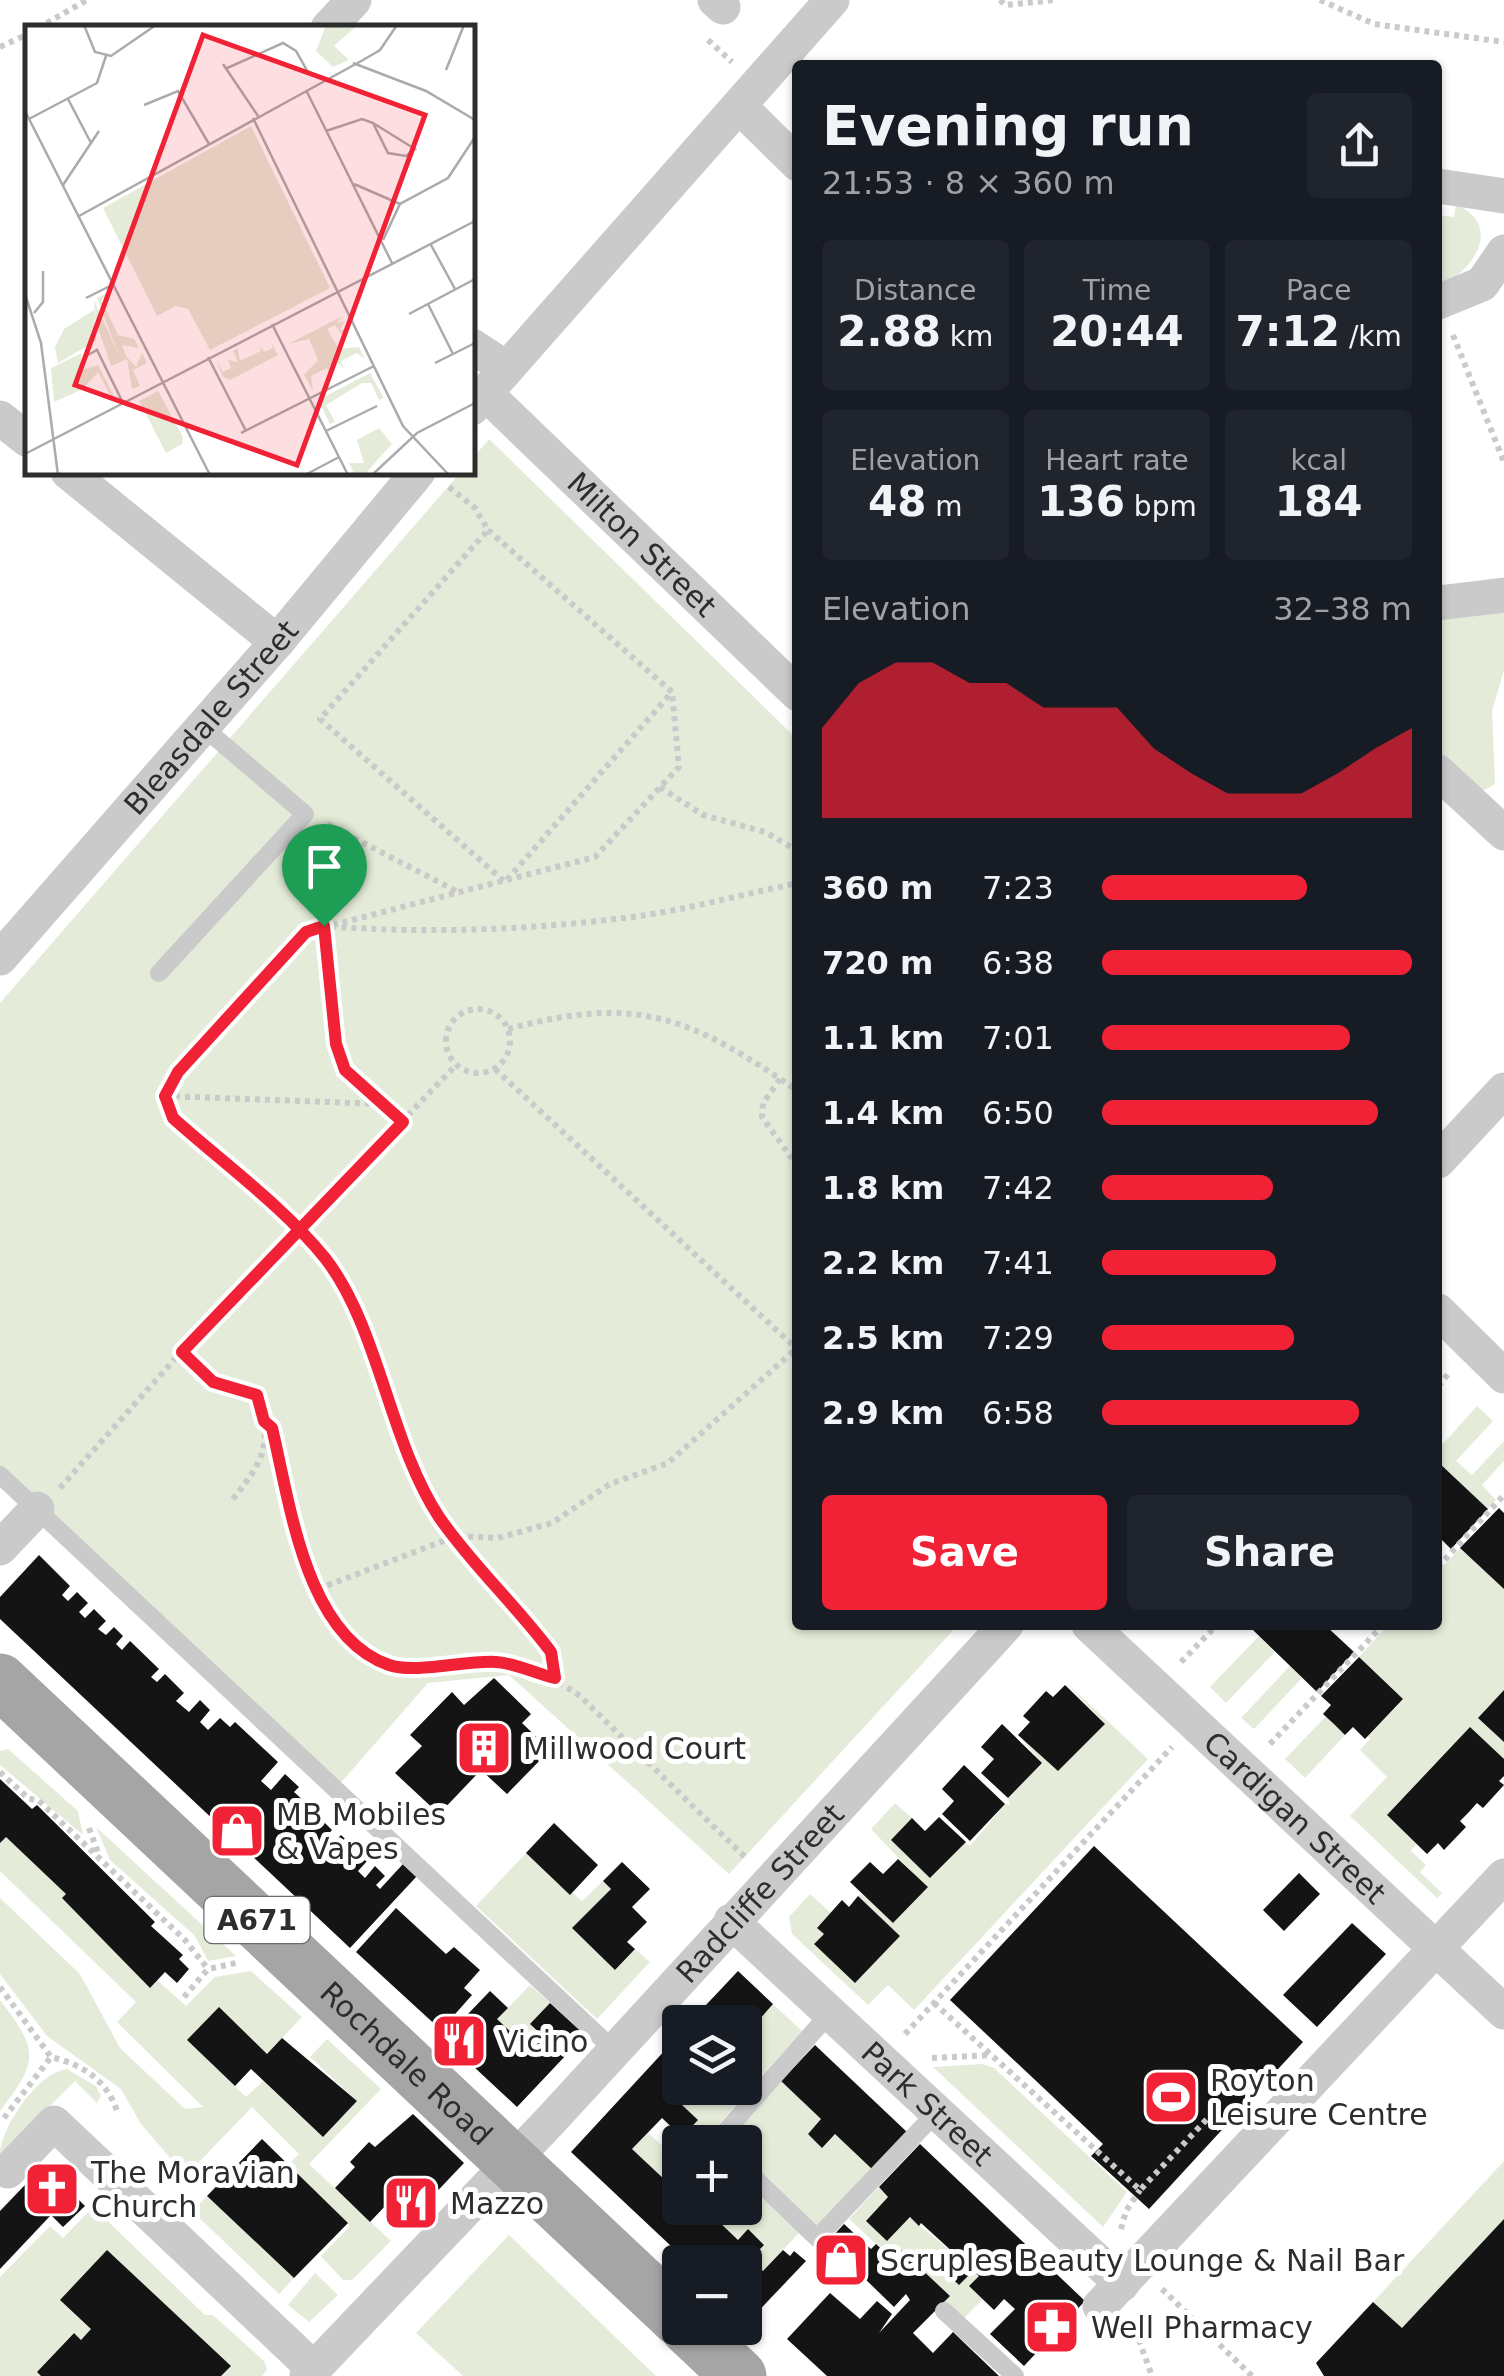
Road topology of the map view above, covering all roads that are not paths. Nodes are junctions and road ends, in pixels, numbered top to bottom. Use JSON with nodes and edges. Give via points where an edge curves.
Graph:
{"nodes":[{"id":1,"x":354,"y":0,"type":"edge"},
{"id":2,"x":832,"y":0,"type":"edge"},
{"id":3,"x":331,"y":25,"type":"edge"},
{"id":4,"x":750,"y":97,"type":"junction"},
{"id":5,"x":792,"y":156,"type":"edge"},
{"id":6,"x":1442,"y":187,"type":"edge"},
{"id":7,"x":1504,"y":196,"type":"edge"},
{"id":8,"x":1504,"y":252,"type":"edge"},
{"id":9,"x":1442,"y":300,"type":"edge"},
{"id":10,"x":475,"y":354,"type":"edge"},
{"id":11,"x":488,"y":389,"type":"edge"},
{"id":12,"x":0,"y":418,"type":"edge"},
{"id":13,"x":25,"y":438,"type":"edge"},
{"id":14,"x":72,"y":475,"type":"edge"},
{"id":15,"x":429,"y":476,"type":"edge"},
{"id":16,"x":1504,"y":595,"type":"edge"},
{"id":17,"x":1442,"y":603,"type":"edge"},
{"id":18,"x":278,"y":642,"type":"junction"},
{"id":19,"x":792,"y":688,"type":"edge"},
{"id":20,"x":203,"y":727,"type":"junction"},
{"id":21,"x":1442,"y":776,"type":"edge"},
{"id":22,"x":1504,"y":833,"type":"edge"},
{"id":23,"x":0,"y":958,"type":"edge"},
{"id":24,"x":160,"y":973,"type":"dead end"},
{"id":25,"x":1504,"y":1090,"type":"edge"},
{"id":26,"x":1442,"y":1157,"type":"edge"},
{"id":27,"x":1442,"y":1315,"type":"edge"},
{"id":28,"x":1504,"y":1376,"type":"edge"},
{"id":29,"x":0,"y":1475,"type":"edge"},
{"id":30,"x":37,"y":1510,"type":"junction"},
{"id":31,"x":0,"y":1548,"type":"edge"},
{"id":32,"x":1001,"y":1630,"type":"edge"},
{"id":33,"x":1094,"y":1630,"type":"edge"},
{"id":34,"x":3,"y":1691,"type":"edge"},
{"id":35,"x":1504,"y":1876,"type":"edge"},
{"id":36,"x":732,"y":1921,"type":"junction"},
{"id":37,"x":1436,"y":1948,"type":"junction"},
{"id":38,"x":1504,"y":2012,"type":"edge"},
{"id":39,"x":830,"y":2013,"type":"junction"},
{"id":40,"x":614,"y":2050,"type":"junction"},
{"id":41,"x":936,"y":2114,"type":"junction"},
{"id":42,"x":731,"y":2125,"type":"edge"},
{"id":43,"x":512,"y":2161,"type":"junction"},
{"id":44,"x":8,"y":2171,"type":"dead end"},
{"id":45,"x":762,"y":2186,"type":"edge"},
{"id":46,"x":662,"y":2303,"type":"edge"},
{"id":47,"x":944,"y":2311,"type":"dead end"},
{"id":48,"x":706,"y":2345,"type":"edge"},
{"id":49,"x":310,"y":2373,"type":"edge"},
{"id":50,"x":739,"y":2376,"type":"edge"},
{"id":51,"x":1015,"y":2376,"type":"edge"}],
"edges":[{"from":1,"to":3,"type":"street"},
{"from":2,"to":4,"type":"street"},
{"from":4,"to":5,"type":"street"},
{"from":4,"to":11,"type":"street"},
{"from":6,"to":7,"type":"street"},
{"from":8,"to":9,"type":"street","via":[[1482,284]]},
{"from":10,"to":11,"type":"street","name":"Milton Street"},
{"from":11,"to":19,"type":"street","name":"Milton Street"},
{"from":12,"to":13,"type":"street"},
{"from":14,"to":18,"type":"street"},
{"from":15,"to":18,"type":"street","name":"Bleasdale Street"},
{"from":16,"to":17,"type":"street"},
{"from":18,"to":20,"type":"street","name":"Bleasdale Street"},
{"from":20,"to":23,"type":"street","name":"Bleasdale Street"},
{"from":20,"to":24,"type":"lane","via":[[305,814]]},
{"from":21,"to":22,"type":"street"},
{"from":25,"to":26,"type":"street"},
{"from":27,"to":28,"type":"street"},
{"from":29,"to":30,"type":"lane"},
{"from":30,"to":31,"type":"street"},
{"from":30,"to":40,"type":"lane"},
{"from":32,"to":36,"type":"street","name":"Radcliffe Street"},
{"from":33,"to":37,"type":"street","name":"Cardigan Street"},
{"from":34,"to":43,"type":"main road","name":"Rochdale Road","number":"A671"},
{"from":35,"to":37,"type":"street"},
{"from":36,"to":39,"type":"street","name":"Park Street"},
{"from":36,"to":40,"type":"street","name":"Radcliffe Street"},
{"from":37,"to":38,"type":"street","name":"Cardigan Street"},
{"from":37,"to":41,"type":"street","name":"Park Street","via":[[1111,2295]]},
{"from":39,"to":41,"type":"street","name":"Park Street"},
{"from":39,"to":42,"type":"lane"},
{"from":40,"to":43,"type":"street","name":"Radcliffe Street"},
{"from":41,"to":45,"type":"lane","via":[[817,2238]]},
{"from":43,"to":46,"type":"main road","name":"Rochdale Road","number":"A671"},
{"from":43,"to":49,"type":"street","name":"Radcliffe Street"},
{"from":44,"to":49,"type":"street","via":[[54,2122]]},
{"from":47,"to":51,"type":"lane"},
{"from":48,"to":50,"type":"main road"}]}
